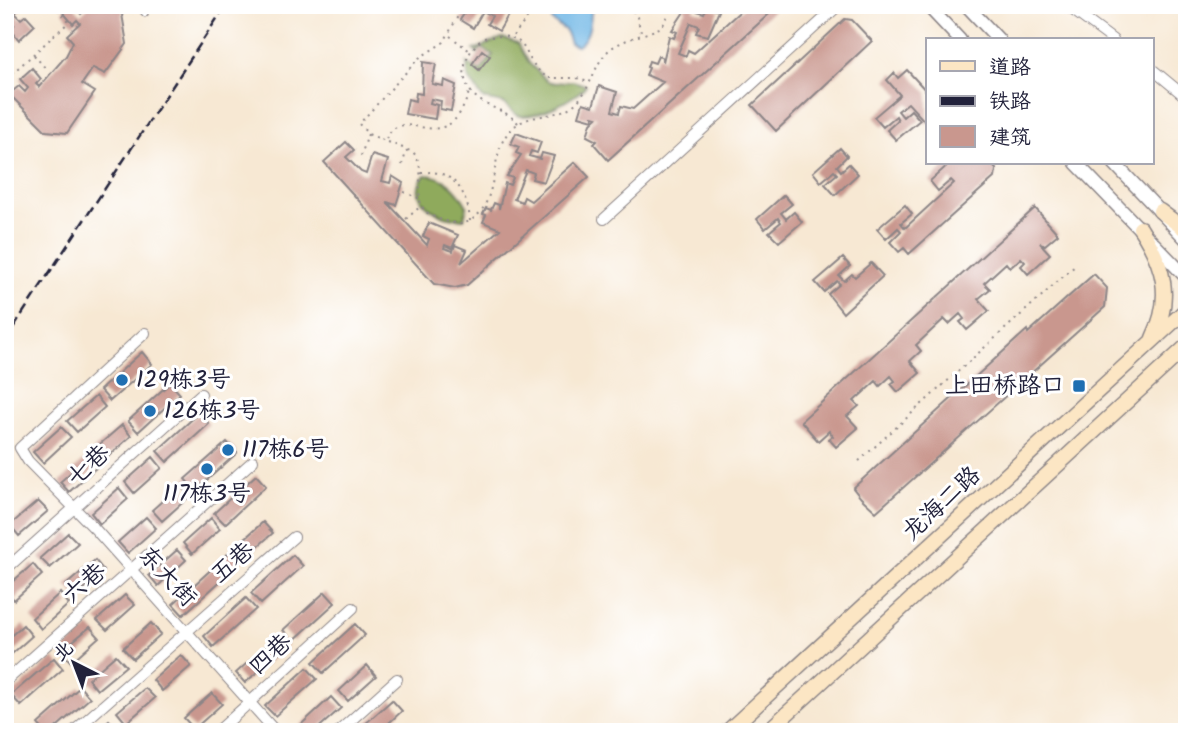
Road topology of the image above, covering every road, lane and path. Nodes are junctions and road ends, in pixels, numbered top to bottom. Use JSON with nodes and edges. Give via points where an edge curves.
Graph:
{"nodes":[{"id":1,"x":54,"y":5,"type":"edge"},
{"id":2,"x":137,"y":5,"type":"edge"},
{"id":3,"x":464,"y":5,"type":"edge"},
{"id":4,"x":538,"y":5,"type":"edge"},
{"id":5,"x":549,"y":5,"type":"edge"},
{"id":6,"x":561,"y":5,"type":"edge"},
{"id":7,"x":629,"y":5,"type":"edge"},
{"id":8,"x":670,"y":5,"type":"edge"},
{"id":9,"x":839,"y":5,"type":"edge"},
{"id":10,"x":927,"y":5,"type":"edge"},
{"id":11,"x":966,"y":5,"type":"edge"},
{"id":12,"x":1066,"y":5,"type":"edge"},
{"id":13,"x":145,"y":14,"type":"dead end"},
{"id":14,"x":449,"y":36,"type":"junction"},
{"id":15,"x":642,"y":36,"type":"junction"},
{"id":16,"x":512,"y":37,"type":"junction"},
{"id":17,"x":958,"y":38,"type":"edge"},
{"id":18,"x":997,"y":38,"type":"edge"},
{"id":19,"x":1110,"y":38,"type":"edge"},
{"id":20,"x":470,"y":51,"type":"junction"},
{"id":21,"x":33,"y":54,"type":"junction"},
{"id":22,"x":47,"y":70,"type":"dead end"},
{"id":23,"x":1154,"y":71,"type":"edge"},
{"id":24,"x":7,"y":78,"type":"edge"},
{"id":25,"x":591,"y":83,"type":"junction"},
{"id":26,"x":470,"y":90,"type":"junction"},
{"id":27,"x":1187,"y":98,"type":"edge"},
{"id":28,"x":519,"y":124,"type":"junction"},
{"id":29,"x":368,"y":134,"type":"junction"},
{"id":30,"x":386,"y":140,"type":"junction"},
{"id":31,"x":408,"y":149,"type":"junction"},
{"id":32,"x":361,"y":156,"type":"dead end"},
{"id":33,"x":1077,"y":164,"type":"edge"},
{"id":34,"x":1115,"y":164,"type":"edge"},
{"id":35,"x":402,"y":166,"type":"dead end"},
{"id":36,"x":420,"y":173,"type":"junction"},
{"id":37,"x":404,"y":192,"type":"dead end"},
{"id":38,"x":419,"y":198,"type":"junction"},
{"id":39,"x":422,"y":205,"type":"junction"},
{"id":40,"x":1160,"y":211,"type":"junction"},
{"id":41,"x":406,"y":219,"type":"dead end"},
{"id":42,"x":604,"y":219,"type":"dead end"},
{"id":43,"x":470,"y":221,"type":"junction"},
{"id":44,"x":1140,"y":228,"type":"junction"},
{"id":45,"x":1187,"y":231,"type":"edge"},
{"id":46,"x":1187,"y":240,"type":"edge"},
{"id":47,"x":1077,"y":264,"type":"dead end"},
{"id":48,"x":1187,"y":278,"type":"edge"},
{"id":49,"x":1187,"y":309,"type":"edge"},
{"id":50,"x":145,"y":333,"type":"dead end"},
{"id":51,"x":1187,"y":346,"type":"edge"},
{"id":52,"x":1144,"y":349,"type":"junction"},
{"id":53,"x":1187,"y":358,"type":"edge"},
{"id":54,"x":1162,"y":369,"type":"junction"},
{"id":55,"x":201,"y":394,"type":"dead end"},
{"id":56,"x":253,"y":461,"type":"dead end"},
{"id":57,"x":859,"y":461,"type":"dead end"},
{"id":58,"x":75,"y":508,"type":"junction"},
{"id":59,"x":294,"y":537,"type":"dead end"},
{"id":60,"x":5,"y":570,"type":"edge"},
{"id":61,"x":132,"y":570,"type":"junction"},
{"id":62,"x":353,"y":608,"type":"dead end"},
{"id":63,"x":188,"y":631,"type":"junction"},
{"id":64,"x":397,"y":678,"type":"dead end"},
{"id":65,"x":5,"y":682,"type":"edge"},
{"id":66,"x":250,"y":702,"type":"junction"},
{"id":67,"x":74,"y":732,"type":"edge"},
{"id":68,"x":216,"y":732,"type":"edge"},
{"id":69,"x":276,"y":732,"type":"edge"},
{"id":70,"x":338,"y":732,"type":"edge"},
{"id":71,"x":727,"y":732,"type":"edge"},
{"id":72,"x":767,"y":732,"type":"edge"}],
"edges":[{"from":1,"to":21,"type":"path","via":[[69,22]]},
{"from":2,"to":13,"type":"lane"},
{"from":3,"to":14,"type":"path"},
{"from":4,"to":16,"type":"path"},
{"from":5,"to":6,"type":"path"},
{"from":7,"to":15,"type":"path"},
{"from":8,"to":15,"type":"path","via":[[666,21]]},
{"from":9,"to":42,"type":"street"},
{"from":10,"to":17,"type":"street"},
{"from":11,"to":18,"type":"street"},
{"from":12,"to":19,"type":"street"},
{"from":14,"to":20,"type":"path"},
{"from":14,"to":29,"type":"path","via":[[419,58],[362,118],[359,124]]},
{"from":15,"to":25,"type":"path","via":[[609,50]]},
{"from":16,"to":20,"type":"path","via":[[484,38]]},
{"from":16,"to":25,"type":"path","via":[[524,44],[535,68],[548,78]]},
{"from":20,"to":26,"type":"path","via":[[464,71]]},
{"from":21,"to":22,"type":"path"},
{"from":21,"to":24,"type":"path"},
{"from":23,"to":27,"type":"street"},
{"from":25,"to":28,"type":"path","via":[[571,106]]},
{"from":26,"to":28,"type":"path"},
{"from":26,"to":30,"type":"path","via":[[456,121],[440,129],[401,123]]},
{"from":28,"to":43,"type":"path","via":[[503,140],[489,197]]},
{"from":29,"to":30,"type":"path"},
{"from":29,"to":32,"type":"path"},
{"from":30,"to":31,"type":"path"},
{"from":31,"to":35,"type":"path"},
{"from":31,"to":36,"type":"path","via":[[417,157]]},
{"from":33,"to":44,"type":"street"},
{"from":34,"to":40,"type":"street"},
{"from":36,"to":38,"type":"path"},
{"from":36,"to":43,"type":"path","via":[[434,170],[456,180],[469,205]]},
{"from":37,"to":38,"type":"path"},
{"from":38,"to":39,"type":"path"},
{"from":39,"to":41,"type":"path"},
{"from":39,"to":43,"type":"path","via":[[445,221]]},
{"from":40,"to":45,"type":"main road"},
{"from":40,"to":46,"type":"street"},
{"from":44,"to":48,"type":"street"},
{"from":44,"to":52,"type":"main road","via":[[1159,263],[1165,286],[1164,308]]},
{"from":47,"to":57,"type":"path"},
{"from":49,"to":52,"type":"main road","name":"龙海二路"},
{"from":50,"to":58,"type":"street","name":"东大街","via":[[20,448]]},
{"from":51,"to":54,"type":"main road","name":"龙海二路"},
{"from":52,"to":54,"type":"main road","via":[[1160,355]]},
{"from":52,"to":71,"type":"main road","name":"龙海二路"},
{"from":53,"to":54,"type":"main road"},
{"from":54,"to":72,"type":"main road","name":"龙海二路"},
{"from":55,"to":58,"type":"street","name":"七巷"},
{"from":56,"to":61,"type":"street","name":"六巷"},
{"from":58,"to":60,"type":"street","name":"七巷"},
{"from":58,"to":61,"type":"street","name":"东大街"},
{"from":59,"to":63,"type":"street","name":"五巷"},
{"from":61,"to":63,"type":"street","name":"东大街"},
{"from":61,"to":65,"type":"street","name":"六巷"},
{"from":62,"to":66,"type":"street","name":"四巷"},
{"from":63,"to":66,"type":"street","name":"东大街"},
{"from":63,"to":67,"type":"street","name":"五巷"},
{"from":64,"to":70,"type":"street"},
{"from":66,"to":68,"type":"street","name":"四巷"},
{"from":66,"to":69,"type":"street","name":"东大街"}]}
